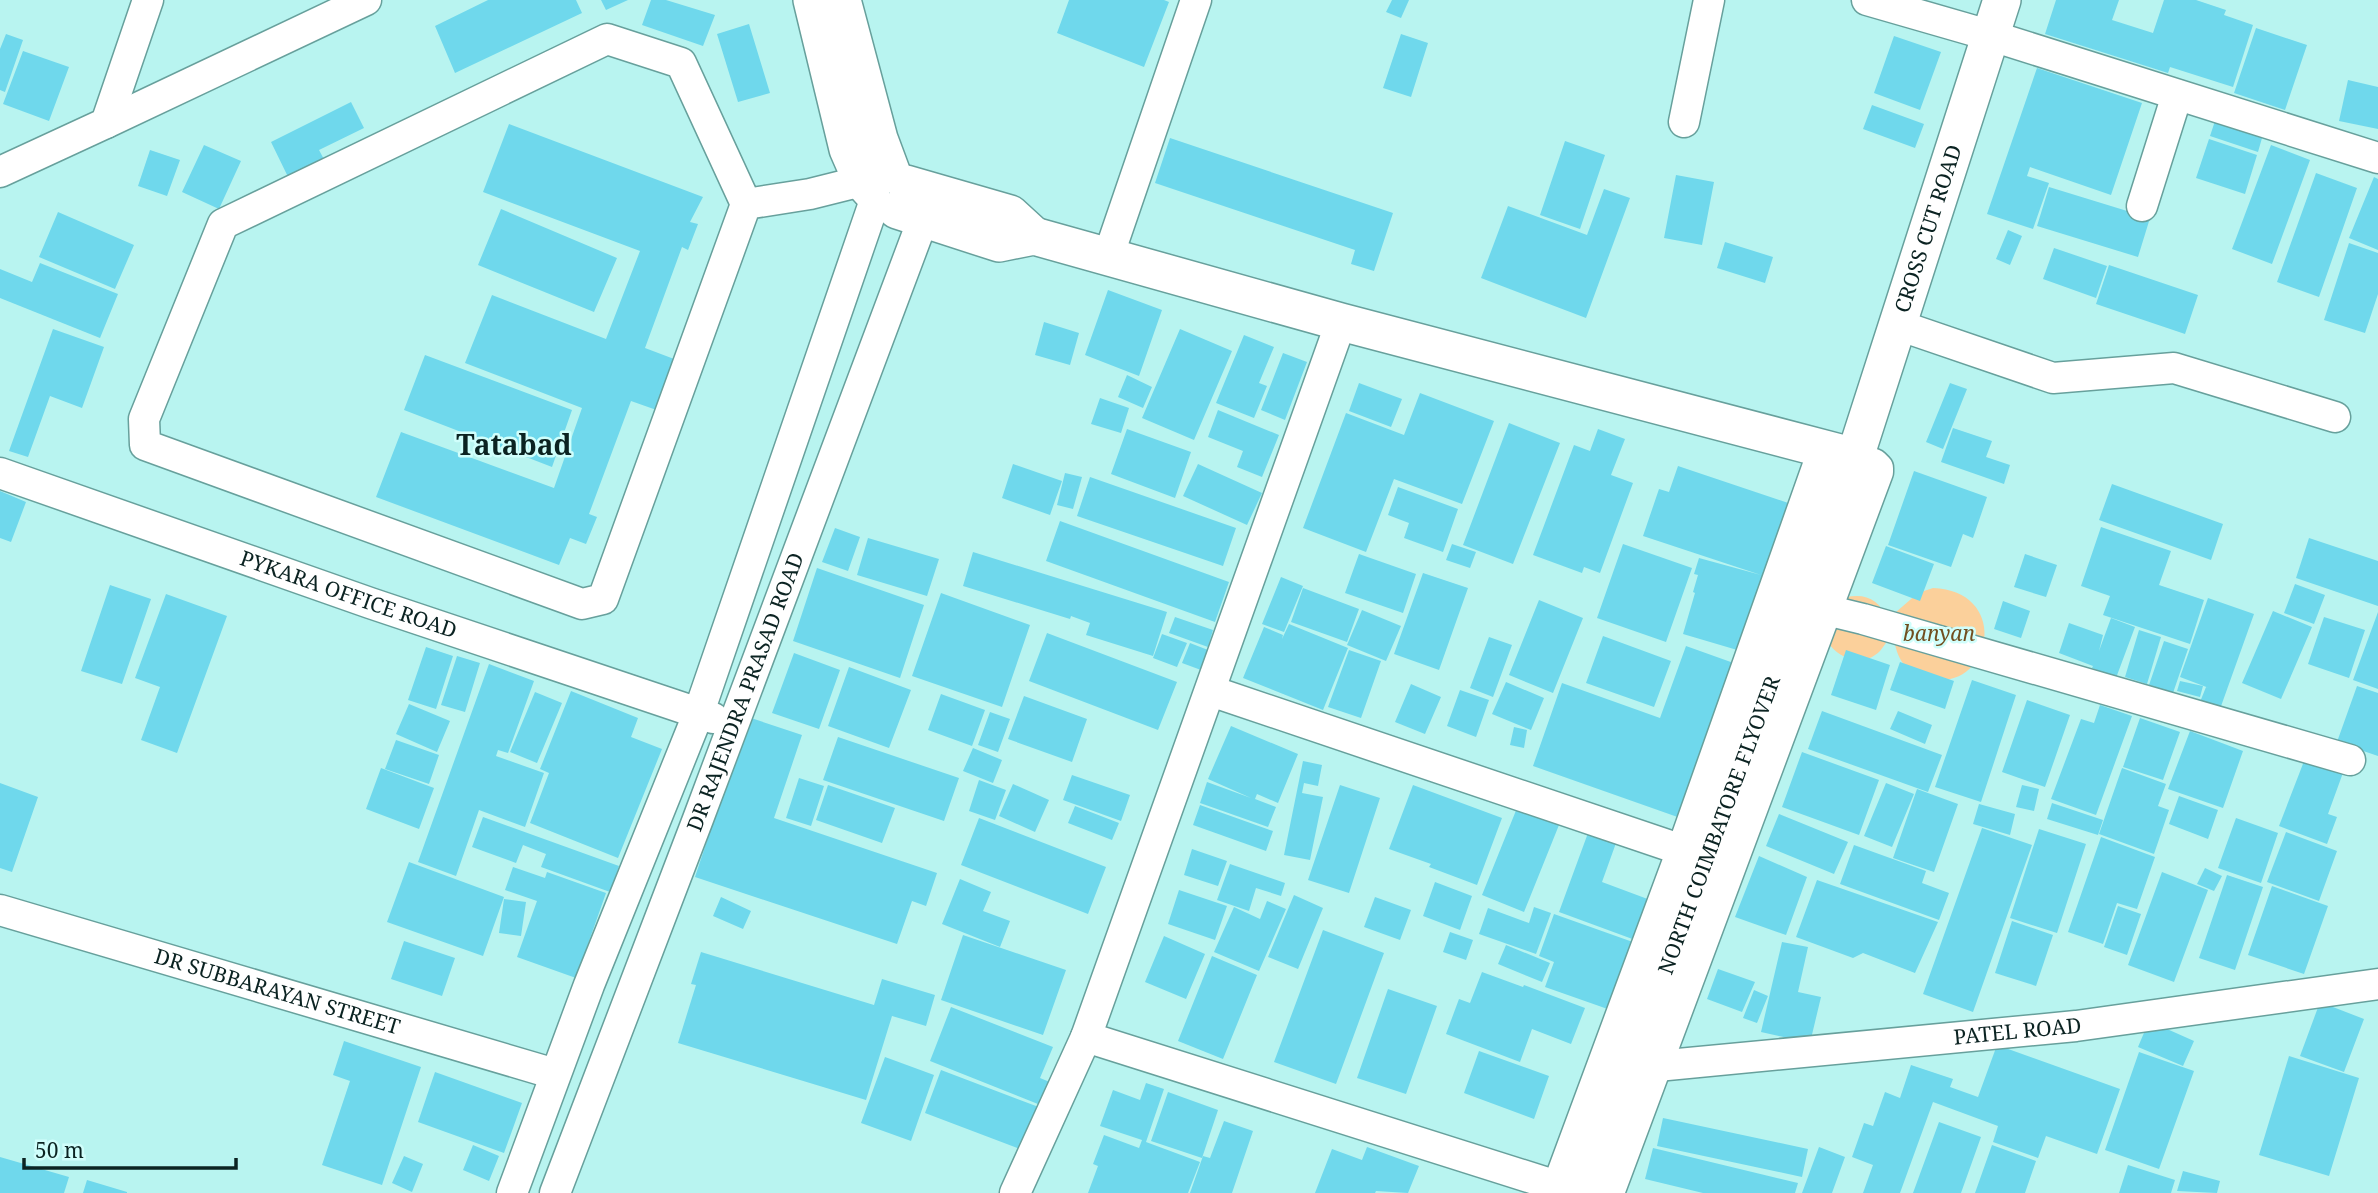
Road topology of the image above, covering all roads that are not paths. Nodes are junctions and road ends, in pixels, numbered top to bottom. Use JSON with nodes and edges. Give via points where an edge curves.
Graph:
{"nodes":[{"id":1,"x":148,"y":0,"type":"edge"},
{"id":2,"x":366,"y":0,"type":"edge"},
{"id":3,"x":812,"y":0,"type":"edge"},
{"id":4,"x":842,"y":0,"type":"edge"},
{"id":5,"x":1196,"y":0,"type":"edge"},
{"id":6,"x":1709,"y":0,"type":"edge"},
{"id":7,"x":1867,"y":0,"type":"edge"},
{"id":8,"x":2002,"y":0,"type":"edge"},
{"id":9,"x":1992,"y":36,"type":"junction"},
{"id":10,"x":2176,"y":95,"type":"junction"},
{"id":11,"x":1684,"y":122,"type":"dead end"},
{"id":12,"x":106,"y":123,"type":"junction"},
{"id":13,"x":2378,"y":158,"type":"edge"},
{"id":14,"x":0,"y":172,"type":"edge"},
{"id":15,"x":895,"y":196,"type":"junction"},
{"id":16,"x":746,"y":204,"type":"junction"},
{"id":17,"x":2142,"y":206,"type":"dead end"},
{"id":18,"x":1108,"y":257,"type":"junction"},
{"id":19,"x":1341,"y":322,"type":"junction"},
{"id":20,"x":1898,"y":325,"type":"junction"},
{"id":21,"x":2335,"y":417,"type":"dead end"},
{"id":22,"x":1840,"y":453,"type":"junction"},
{"id":23,"x":0,"y":473,"type":"edge"},
{"id":24,"x":1826,"y":610,"type":"junction"},
{"id":25,"x":1211,"y":691,"type":"junction"},
{"id":26,"x":706,"y":715,"type":"junction"},
{"id":27,"x":2350,"y":760,"type":"dead end"},
{"id":28,"x":1682,"y":850,"type":"junction"},
{"id":29,"x":0,"y":910,"type":"edge"},
{"id":30,"x":2378,"y":984,"type":"edge"},
{"id":31,"x":1086,"y":1037,"type":"junction"},
{"id":32,"x":1657,"y":1066,"type":"junction"},
{"id":33,"x":555,"y":1074,"type":"junction"},
{"id":34,"x":1565,"y":1191,"type":"edge"},
{"id":35,"x":512,"y":1193,"type":"edge"},
{"id":36,"x":555,"y":1193,"type":"edge"},
{"id":37,"x":1016,"y":1193,"type":"edge"},
{"id":38,"x":1609,"y":1193,"type":"edge"}],
"edges":[{"from":1,"to":12,"type":"street"},
{"from":2,"to":12,"type":"street"},
{"from":3,"to":15,"type":"main road","via":[[848,149]]},
{"from":4,"to":15,"type":"main road"},
{"from":5,"to":18,"type":"street"},
{"from":6,"to":11,"type":"street"},
{"from":7,"to":9,"type":"street"},
{"from":8,"to":9,"type":"main road","name":"CROSS CUT ROAD"},
{"from":9,"to":10,"type":"street"},
{"from":9,"to":20,"type":"main road","name":"CROSS CUT ROAD"},
{"from":10,"to":13,"type":"street"},
{"from":10,"to":17,"type":"street"},
{"from":12,"to":14,"type":"street"},
{"from":15,"to":16,"type":"street","via":[[810,194]]},
{"from":15,"to":18,"type":"main road","via":[[1010,214],[1034,236]]},
{"from":15,"to":26,"type":"street","via":[[825,375]]},
{"from":15,"to":36,"type":"street","name":"DR RAJENDRA PRASAD ROAD","via":[[703,806]]},
{"from":16,"to":16,"type":"street","via":[[603,599],[582,604],[145,445],[144,419],[223,224],[607,39],[681,63]]},
{"from":18,"to":19,"type":"main road"},
{"from":19,"to":22,"type":"main road"},
{"from":19,"to":25,"type":"street"},
{"from":20,"to":21,"type":"street","via":[[2053,378],[2174,368]]},
{"from":20,"to":22,"type":"main road","name":"CROSS CUT ROAD"},
{"from":22,"to":24,"type":"street","via":[[1874,464],[1878,472]]},
{"from":22,"to":28,"type":"street"},
{"from":22,"to":34,"type":"main road","name":"NORTH COIMBATORE FLYOVER","via":[[1826,539]]},
{"from":23,"to":26,"type":"street","name":"PYKARA OFFICE ROAD"},
{"from":24,"to":27,"type":"street"},
{"from":24,"to":32,"type":"street"},
{"from":25,"to":28,"type":"street"},
{"from":25,"to":31,"type":"street"},
{"from":26,"to":33,"type":"street"},
{"from":28,"to":34,"type":"street","via":[[1607,1055]]},
{"from":29,"to":33,"type":"street","name":"DR SUBBARAYAN STREET"},
{"from":30,"to":32,"type":"street","name":"PATEL ROAD","via":[[2077,1026]]},
{"from":31,"to":34,"type":"street"},
{"from":31,"to":37,"type":"street"},
{"from":32,"to":38,"type":"street"},
{"from":33,"to":35,"type":"street"}]}
